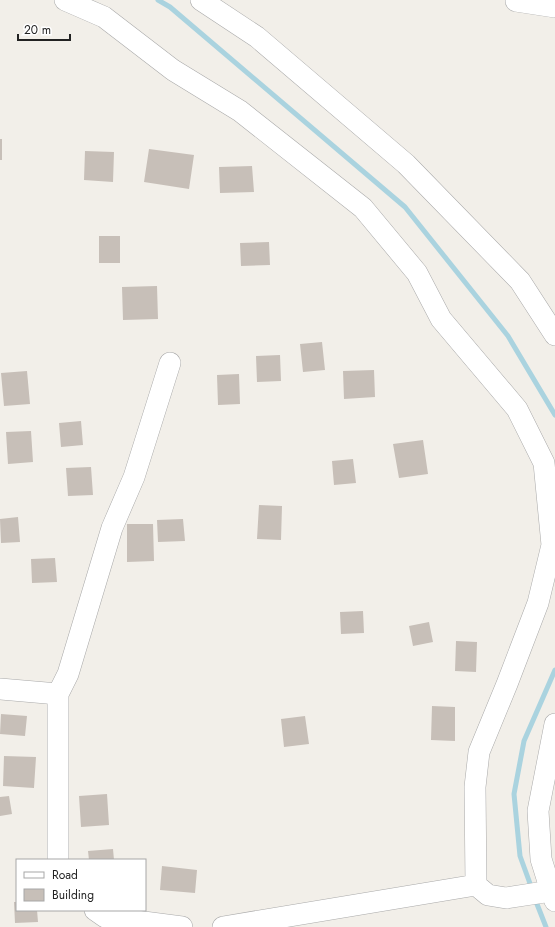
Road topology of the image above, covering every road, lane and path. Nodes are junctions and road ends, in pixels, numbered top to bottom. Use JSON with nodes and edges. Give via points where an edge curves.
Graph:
{"nodes":[{"id":1,"x":65,"y":0,"type":"edge"},
{"id":2,"x":202,"y":0,"type":"edge"},
{"id":3,"x":516,"y":1,"type":"dead end"},
{"id":4,"x":555,"y":7,"type":"edge"},
{"id":5,"x":555,"y":335,"type":"edge"},
{"id":6,"x":170,"y":363,"type":"dead end"},
{"id":7,"x":0,"y":689,"type":"edge"},
{"id":8,"x":58,"y":694,"type":"junction"},
{"id":9,"x":555,"y":724,"type":"edge"},
{"id":10,"x":58,"y":859,"type":"edge"},
{"id":11,"x":476,"y":884,"type":"junction"},
{"id":12,"x":550,"y":895,"type":"edge"},
{"id":13,"x":96,"y":911,"type":"edge"},
{"id":14,"x":182,"y":927,"type":"edge"},
{"id":15,"x":223,"y":927,"type":"edge"}],
"edges":[{"from":1,"to":11,"type":"street","via":[[104,17],[173,70],[240,111],[363,208],[417,273],[441,319],[517,409],[544,463],[552,545],[538,603],[479,752],[475,787]]},
{"from":2,"to":5,"type":"street","via":[[257,37],[406,164],[520,281]]},
{"from":3,"to":4,"type":"street"},
{"from":6,"to":8,"type":"street","via":[[134,477],[112,528],[68,674]]},
{"from":7,"to":8,"type":"street"},
{"from":8,"to":10,"type":"street"},
{"from":9,"to":12,"type":"street","via":[[538,810],[541,859]]},
{"from":11,"to":12,"type":"street","via":[[488,895],[506,898]]},
{"from":11,"to":15,"type":"street"},
{"from":13,"to":14,"type":"street","via":[[105,917]]}]}
